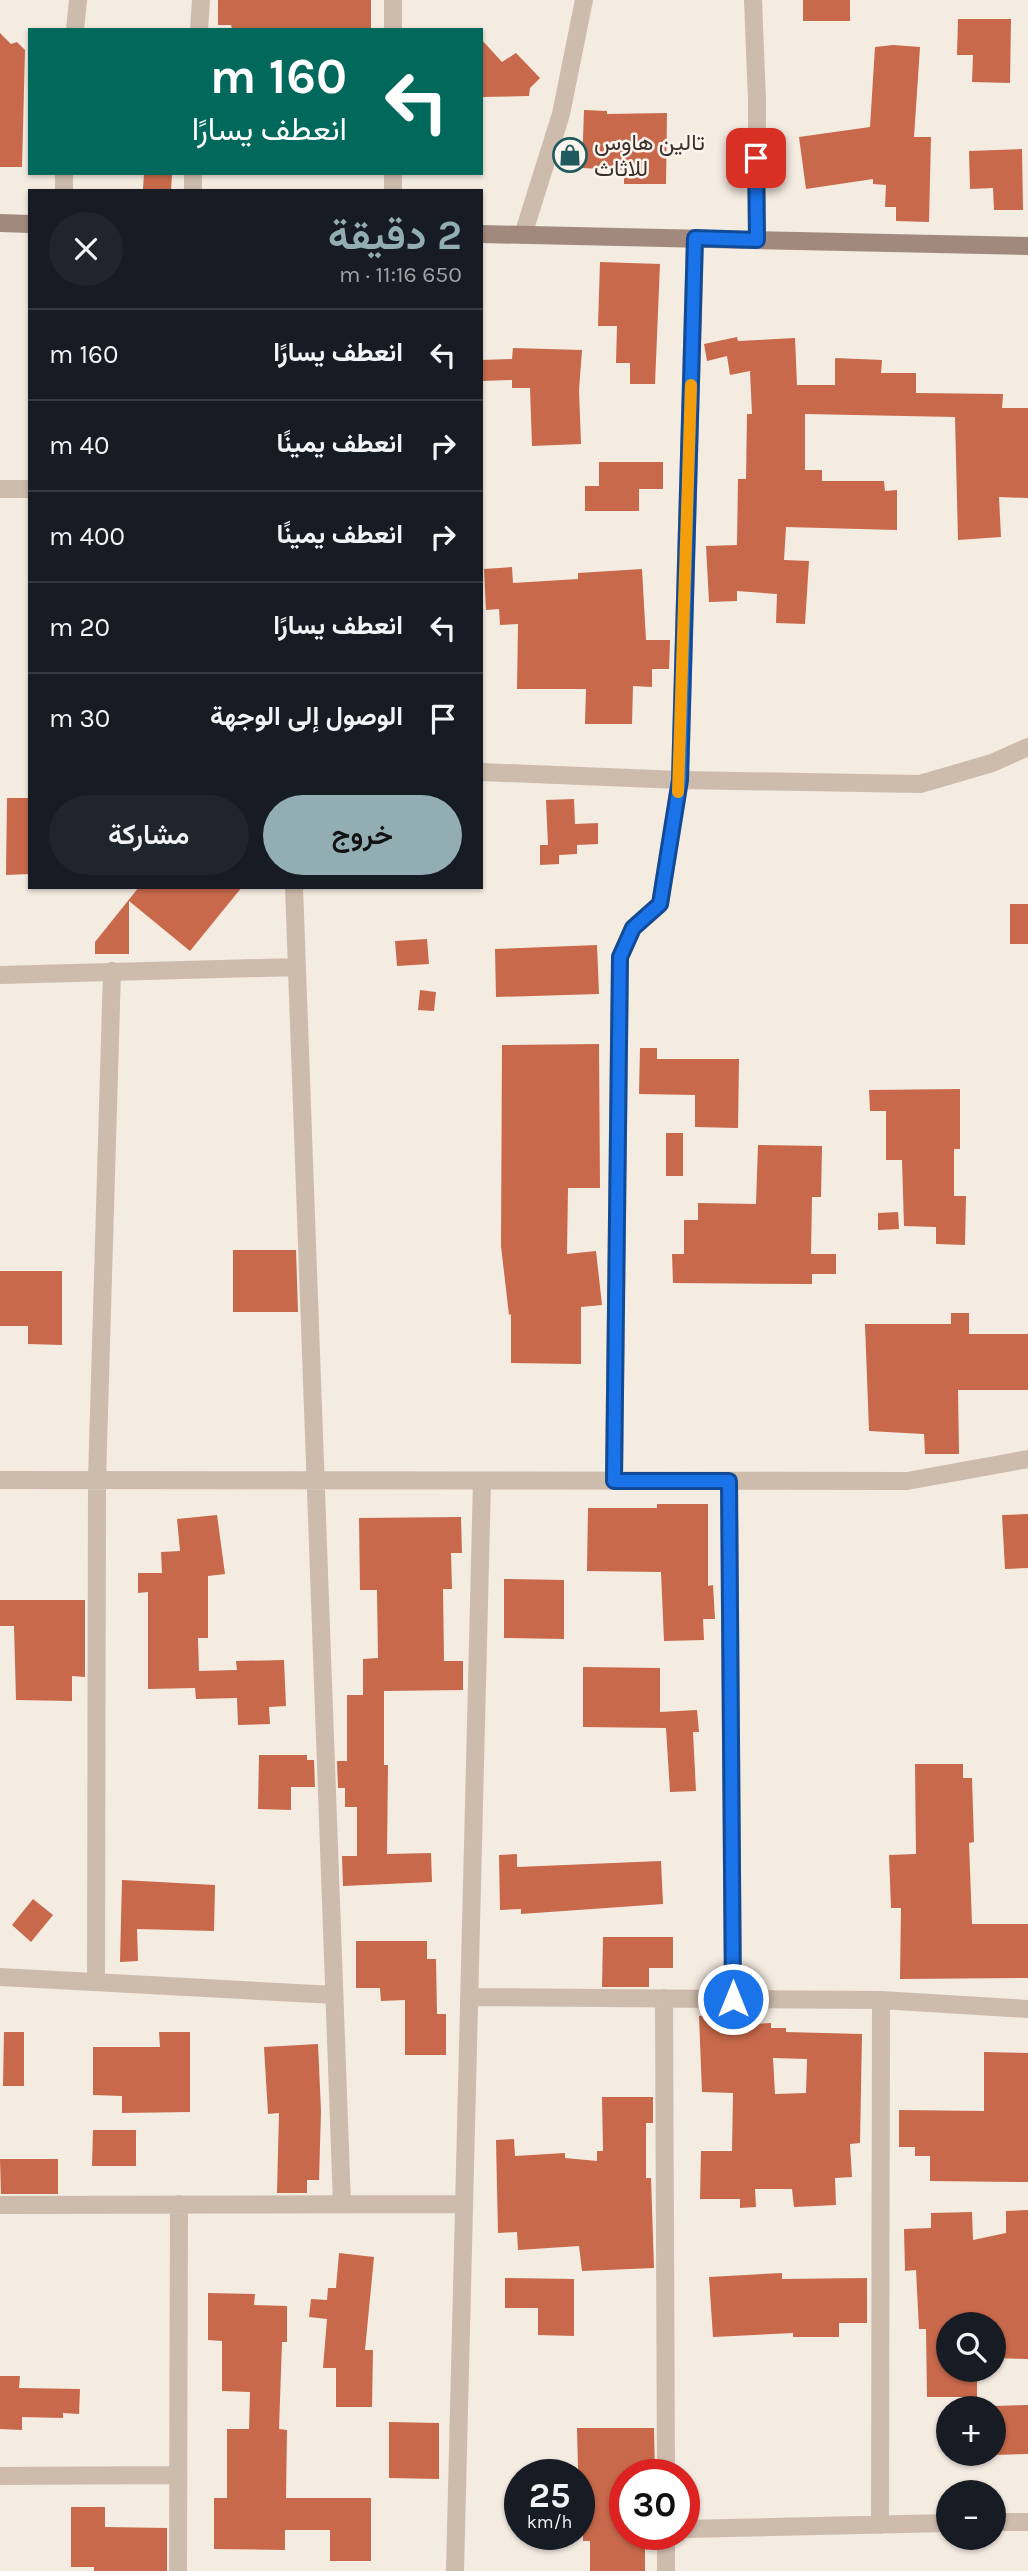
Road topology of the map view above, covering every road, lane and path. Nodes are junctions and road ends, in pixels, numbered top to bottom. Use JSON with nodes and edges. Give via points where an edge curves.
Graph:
{"nodes":[{"id":1,"x":78,"y":0,"type":"edge"},
{"id":2,"x":201,"y":0,"type":"edge"},
{"id":3,"x":393,"y":0,"type":"edge"},
{"id":4,"x":583,"y":0,"type":"edge"},
{"id":5,"x":753,"y":0,"type":"edge"},
{"id":6,"x":75,"y":28,"type":"edge"},
{"id":7,"x":199,"y":28,"type":"edge"},
{"id":8,"x":393,"y":28,"type":"edge"},
{"id":9,"x":0,"y":223,"type":"edge"},
{"id":10,"x":28,"y":223,"type":"edge"},
{"id":11,"x":483,"y":234,"type":"edge"},
{"id":12,"x":523,"y":235,"type":"junction"},
{"id":13,"x":695,"y":238,"type":"junction"},
{"id":14,"x":757,"y":240,"type":"junction"},
{"id":15,"x":1028,"y":246,"type":"edge"},
{"id":16,"x":0,"y":489,"type":"edge"},
{"id":17,"x":28,"y":489,"type":"edge"},
{"id":18,"x":1028,"y":747,"type":"edge"},
{"id":19,"x":483,"y":772,"type":"edge"},
{"id":20,"x":680,"y":780,"type":"junction"},
{"id":21,"x":294,"y":889,"type":"edge"},
{"id":22,"x":297,"y":967,"type":"junction"},
{"id":23,"x":112,"y":971,"type":"junction"},
{"id":24,"x":0,"y":975,"type":"edge"},
{"id":25,"x":1028,"y":1459,"type":"edge"},
{"id":26,"x":0,"y":1480,"type":"edge"},
{"id":27,"x":97,"y":1480,"type":"junction"},
{"id":28,"x":316,"y":1480,"type":"junction"},
{"id":29,"x":482,"y":1480,"type":"junction"},
{"id":30,"x":614,"y":1481,"type":"junction"},
{"id":31,"x":729,"y":1481,"type":"junction"},
{"id":32,"x":0,"y":1977,"type":"edge"},
{"id":33,"x":96,"y":1982,"type":"junction"},
{"id":34,"x":334,"y":1995,"type":"junction"},
{"id":35,"x":469,"y":1997,"type":"junction"},
{"id":36,"x":664,"y":1998,"type":"junction"},
{"id":37,"x":733,"y":1999,"type":"junction"},
{"id":38,"x":881,"y":2000,"type":"junction"},
{"id":39,"x":1028,"y":2009,"type":"edge"},
{"id":40,"x":178,"y":2204,"type":"junction"},
{"id":41,"x":342,"y":2204,"type":"junction"},
{"id":42,"x":464,"y":2204,"type":"junction"},
{"id":43,"x":0,"y":2205,"type":"edge"},
{"id":44,"x":666,"y":2459,"type":"edge"},
{"id":45,"x":178,"y":2474,"type":"junction"},
{"id":46,"x":0,"y":2476,"type":"edge"},
{"id":47,"x":1006,"y":2522,"type":"edge"},
{"id":48,"x":1028,"y":2522,"type":"edge"},
{"id":49,"x":936,"y":2523,"type":"edge"},
{"id":50,"x":880,"y":2525,"type":"junction"},
{"id":51,"x":700,"y":2529,"type":"edge"},
{"id":52,"x":666,"y":2550,"type":"edge"},
{"id":53,"x":178,"y":2571,"type":"edge"},
{"id":54,"x":455,"y":2571,"type":"edge"},
{"id":55,"x":666,"y":2571,"type":"edge"}],
"edges":[{"from":1,"to":6,"type":"street"},
{"from":2,"to":7,"type":"street"},
{"from":3,"to":8,"type":"street"},
{"from":4,"to":12,"type":"street","via":[[561,114]]},
{"from":5,"to":14,"type":"street"},
{"from":9,"to":10,"type":"street"},
{"from":11,"to":12,"type":"street"},
{"from":12,"to":13,"type":"street"},
{"from":13,"to":14,"type":"street"},
{"from":13,"to":20,"type":"street"},
{"from":14,"to":15,"type":"street"},
{"from":16,"to":17,"type":"street"},
{"from":18,"to":20,"type":"street","via":[[920,784]]},
{"from":19,"to":20,"type":"street"},
{"from":20,"to":30,"type":"street","via":[[660,904],[633,928],[620,957]]},
{"from":21,"to":22,"type":"street"},
{"from":22,"to":23,"type":"street"},
{"from":22,"to":28,"type":"street"},
{"from":23,"to":24,"type":"street"},
{"from":23,"to":27,"type":"street"},
{"from":25,"to":31,"type":"street","via":[[907,1481]]},
{"from":26,"to":27,"type":"street"},
{"from":27,"to":28,"type":"street"},
{"from":27,"to":33,"type":"street"},
{"from":28,"to":29,"type":"street"},
{"from":28,"to":34,"type":"street"},
{"from":29,"to":30,"type":"street"},
{"from":29,"to":35,"type":"street"},
{"from":30,"to":31,"type":"street"},
{"from":31,"to":37,"type":"street"},
{"from":32,"to":33,"type":"street"},
{"from":33,"to":34,"type":"street"},
{"from":34,"to":41,"type":"street"},
{"from":35,"to":36,"type":"street"},
{"from":35,"to":42,"type":"street"},
{"from":36,"to":37,"type":"street"},
{"from":36,"to":44,"type":"street"},
{"from":37,"to":38,"type":"street"},
{"from":38,"to":39,"type":"street"},
{"from":38,"to":50,"type":"street"},
{"from":40,"to":41,"type":"street"},
{"from":40,"to":43,"type":"street"},
{"from":40,"to":45,"type":"street"},
{"from":41,"to":42,"type":"street"},
{"from":42,"to":54,"type":"street"},
{"from":45,"to":46,"type":"street"},
{"from":45,"to":53,"type":"street"},
{"from":47,"to":48,"type":"street"},
{"from":49,"to":50,"type":"street"},
{"from":50,"to":51,"type":"street"},
{"from":52,"to":55,"type":"street"}]}
